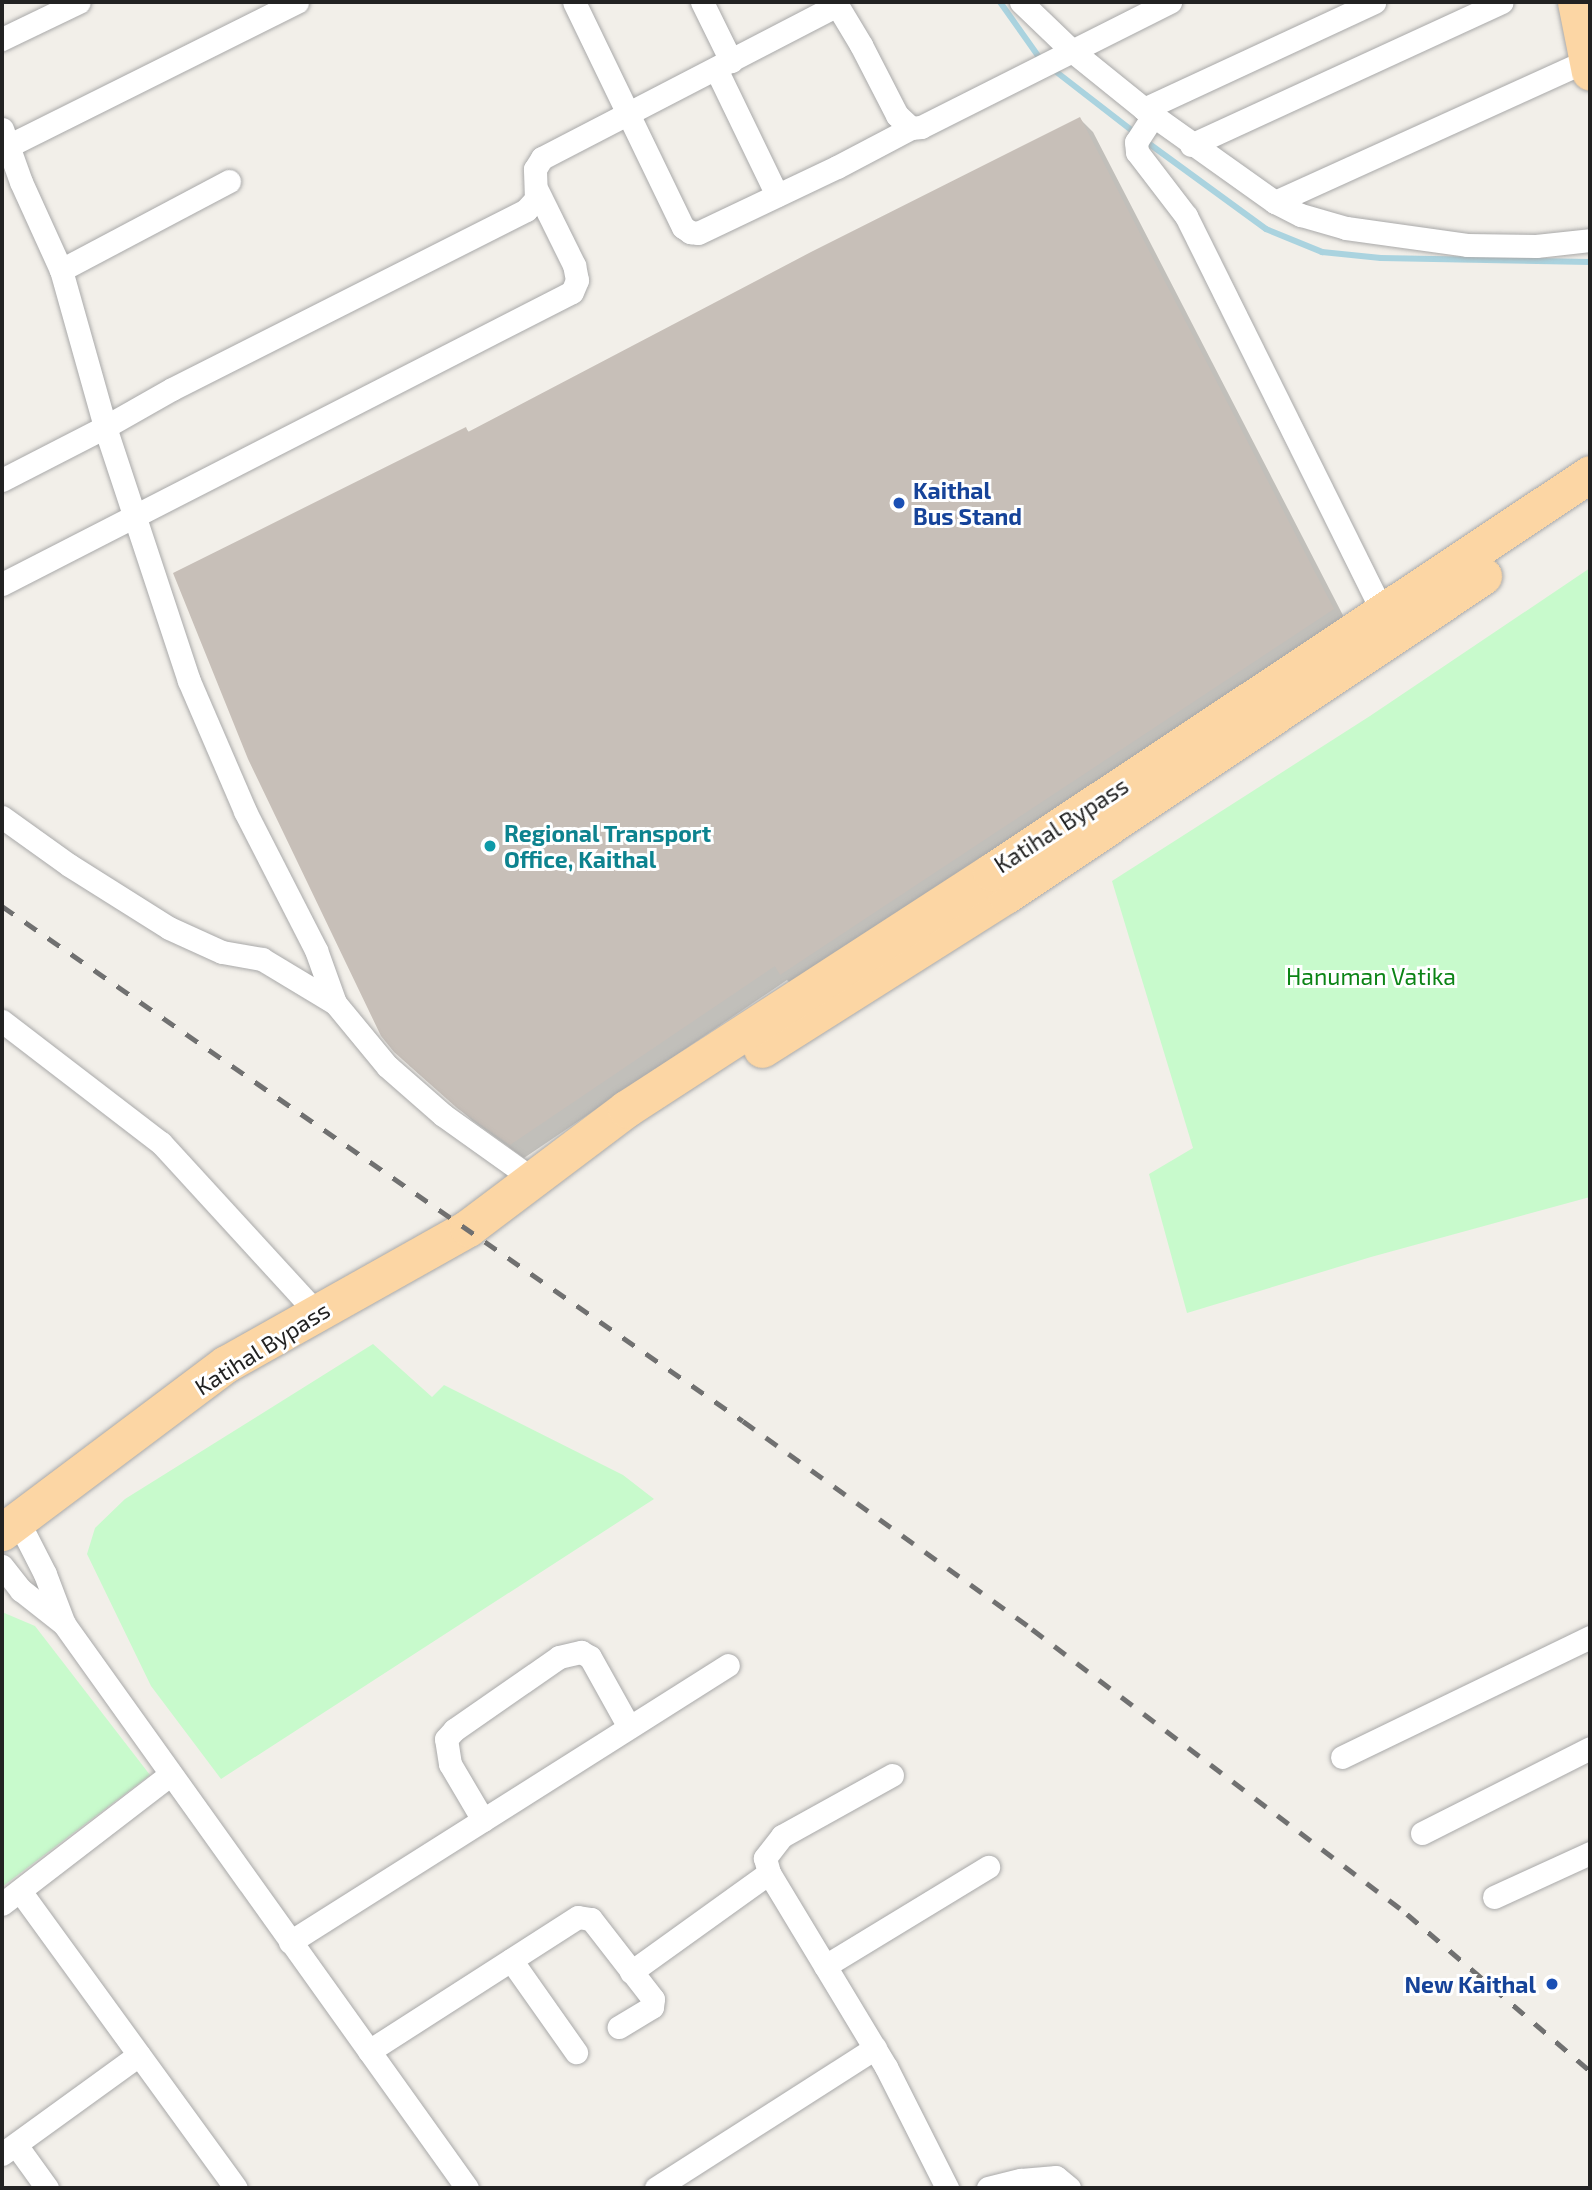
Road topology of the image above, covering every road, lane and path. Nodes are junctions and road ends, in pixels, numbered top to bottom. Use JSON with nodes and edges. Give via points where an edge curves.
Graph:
{"nodes":[{"id":1,"x":79,"y":2,"type":"edge"},
{"id":2,"x":297,"y":2,"type":"edge"},
{"id":3,"x":575,"y":2,"type":"edge"},
{"id":4,"x":702,"y":2,"type":"edge"},
{"id":5,"x":1021,"y":2,"type":"edge"},
{"id":6,"x":1170,"y":2,"type":"edge"},
{"id":7,"x":1374,"y":2,"type":"edge"},
{"id":8,"x":1502,"y":2,"type":"edge"},
{"id":9,"x":1576,"y":2,"type":"edge"},
{"id":10,"x":839,"y":3,"type":"edge"},
{"id":11,"x":1458,"y":10,"type":"edge"},
{"id":12,"x":2,"y":39,"type":"edge"},
{"id":13,"x":1064,"y":54,"type":"junction"},
{"id":14,"x":723,"y":65,"type":"junction"},
{"id":15,"x":1589,"y":66,"type":"edge"},
{"id":16,"x":629,"y":113,"type":"junction"},
{"id":17,"x":1145,"y":124,"type":"junction"},
{"id":18,"x":911,"y":128,"type":"junction"},
{"id":19,"x":5,"y":138,"type":"edge"},
{"id":20,"x":1191,"y":145,"type":"junction"},
{"id":21,"x":229,"y":181,"type":"dead end"},
{"id":22,"x":538,"y":192,"type":"junction"},
{"id":23,"x":777,"y":195,"type":"junction"},
{"id":24,"x":1275,"y":202,"type":"junction"},
{"id":25,"x":1590,"y":240,"type":"edge"},
{"id":26,"x":61,"y":270,"type":"junction"},
{"id":27,"x":104,"y":427,"type":"junction"},
{"id":28,"x":1590,"y":474,"type":"edge"},
{"id":29,"x":2,"y":480,"type":"edge"},
{"id":30,"x":1590,"y":502,"type":"edge"},
{"id":31,"x":133,"y":517,"type":"junction"},
{"id":32,"x":2,"y":584,"type":"edge"},
{"id":33,"x":1383,"y":612,"type":"junction"},
{"id":34,"x":2,"y":817,"type":"edge"},
{"id":35,"x":335,"y":1003,"type":"junction"},
{"id":36,"x":2,"y":1021,"type":"edge"},
{"id":37,"x":534,"y":1180,"type":"junction"},
{"id":38,"x":317,"y":1313,"type":"junction"},
{"id":39,"x":10,"y":1527,"type":"edge"},
{"id":40,"x":2,"y":1566,"type":"edge"},
{"id":41,"x":64,"y":1624,"type":"junction"},
{"id":42,"x":1588,"y":1643,"type":"edge"},
{"id":43,"x":728,"y":1665,"type":"dead end"},
{"id":44,"x":629,"y":1727,"type":"junction"},
{"id":45,"x":1590,"y":1748,"type":"edge"},
{"id":46,"x":1342,"y":1757,"type":"dead end"},
{"id":47,"x":171,"y":1774,"type":"junction"},
{"id":48,"x":892,"y":1775,"type":"dead end"},
{"id":49,"x":482,"y":1820,"type":"junction"},
{"id":50,"x":1422,"y":1833,"type":"dead end"},
{"id":51,"x":1590,"y":1853,"type":"edge"},
{"id":52,"x":988,"y":1867,"type":"dead end"},
{"id":53,"x":769,"y":1873,"type":"junction"},
{"id":54,"x":11,"y":1897,"type":"edge"},
{"id":55,"x":1494,"y":1897,"type":"dead end"},
{"id":56,"x":290,"y":1941,"type":"junction"},
{"id":57,"x":511,"y":1960,"type":"junction"},
{"id":58,"x":825,"y":1966,"type":"junction"},
{"id":59,"x":631,"y":1972,"type":"junction"},
{"id":60,"x":619,"y":2027,"type":"dead end"},
{"id":61,"x":875,"y":2048,"type":"junction"},
{"id":62,"x":369,"y":2051,"type":"junction"},
{"id":63,"x":576,"y":2052,"type":"dead end"},
{"id":64,"x":139,"y":2055,"type":"junction"},
{"id":65,"x":9,"y":2150,"type":"edge"},
{"id":66,"x":47,"y":2188,"type":"edge"},
{"id":67,"x":236,"y":2188,"type":"edge"},
{"id":68,"x":467,"y":2188,"type":"edge"},
{"id":69,"x":656,"y":2188,"type":"edge"},
{"id":70,"x":947,"y":2188,"type":"edge"},
{"id":71,"x":988,"y":2188,"type":"edge"},
{"id":72,"x":1069,"y":2188,"type":"edge"}],
"edges":[{"from":1,"to":12,"type":"street"},
{"from":2,"to":19,"type":"street"},
{"from":3,"to":16,"type":"street"},
{"from":4,"to":14,"type":"street"},
{"from":5,"to":13,"type":"street"},
{"from":6,"to":13,"type":"street"},
{"from":7,"to":17,"type":"street"},
{"from":8,"to":11,"type":"street"},
{"from":9,"to":15,"type":"main road"},
{"from":10,"to":14,"type":"street"},
{"from":10,"to":18,"type":"street","via":[[897,115]]},
{"from":11,"to":20,"type":"street"},
{"from":13,"to":17,"type":"street"},
{"from":13,"to":18,"type":"street"},
{"from":14,"to":16,"type":"street"},
{"from":14,"to":23,"type":"street"},
{"from":15,"to":24,"type":"street"},
{"from":16,"to":22,"type":"street","via":[[538,161]]},
{"from":16,"to":23,"type":"street","via":[[683,227],[690,232],[698,233]]},
{"from":17,"to":20,"type":"street"},
{"from":17,"to":33,"type":"street","via":[[1136,152],[1186,216]]},
{"from":18,"to":23,"type":"street"},
{"from":19,"to":26,"type":"street"},
{"from":20,"to":24,"type":"street"},
{"from":21,"to":26,"type":"street"},
{"from":22,"to":27,"type":"street","via":[[526,209]]},
{"from":22,"to":31,"type":"street","via":[[574,265],[577,280],[572,292]]},
{"from":24,"to":25,"type":"street","via":[[1323,223],[1467,244],[1535,246]]},
{"from":26,"to":27,"type":"street"},
{"from":27,"to":29,"type":"street"},
{"from":27,"to":31,"type":"street"},
{"from":28,"to":33,"type":"main road","name":"Katihal Bypass"},
{"from":30,"to":37,"type":"main road","name":"Katihal Bypass","via":[[883,974],[636,1128]]},
{"from":31,"to":32,"type":"street"},
{"from":31,"to":35,"type":"street","via":[[189,681],[245,811],[316,950]]},
{"from":33,"to":37,"type":"main road","name":"Katihal Bypass","via":[[626,1109]]},
{"from":34,"to":35,"type":"street","via":[[178,933],[222,952],[262,959]]},
{"from":35,"to":37,"type":"street","via":[[387,1066],[443,1115]]},
{"from":36,"to":38,"type":"street","via":[[161,1143]]},
{"from":37,"to":38,"type":"main road","name":"Katihal Bypass","via":[[468,1228]]},
{"from":38,"to":39,"type":"main road","name":"Katihal Bypass","via":[[226,1364]]},
{"from":39,"to":41,"type":"street","via":[[45,1574]]},
{"from":40,"to":41,"type":"street","via":[[21,1590]]},
{"from":41,"to":47,"type":"street"},
{"from":42,"to":46,"type":"street"},
{"from":43,"to":44,"type":"street"},
{"from":44,"to":49,"type":"street"},
{"from":44,"to":49,"type":"street","via":[[590,1657],[581,1651],[559,1657],[446,1739],[450,1764]]},
{"from":45,"to":50,"type":"street"},
{"from":47,"to":54,"type":"street"},
{"from":47,"to":56,"type":"street"},
{"from":48,"to":53,"type":"street","via":[[782,1836],[765,1858]]},
{"from":49,"to":56,"type":"street"},
{"from":51,"to":55,"type":"street"},
{"from":52,"to":58,"type":"street"},
{"from":53,"to":58,"type":"street"},
{"from":53,"to":59,"type":"street"},
{"from":54,"to":64,"type":"street"},
{"from":56,"to":62,"type":"street"},
{"from":57,"to":59,"type":"street","via":[[578,1917],[591,1919]]},
{"from":57,"to":62,"type":"street"},
{"from":57,"to":63,"type":"street"},
{"from":58,"to":61,"type":"street"},
{"from":59,"to":60,"type":"street","via":[[654,2003]]},
{"from":61,"to":69,"type":"street"},
{"from":61,"to":70,"type":"street"},
{"from":62,"to":68,"type":"street"},
{"from":64,"to":65,"type":"street"},
{"from":64,"to":67,"type":"street"},
{"from":65,"to":66,"type":"street"},
{"from":71,"to":72,"type":"street","via":[[1056,2177]]}]}
